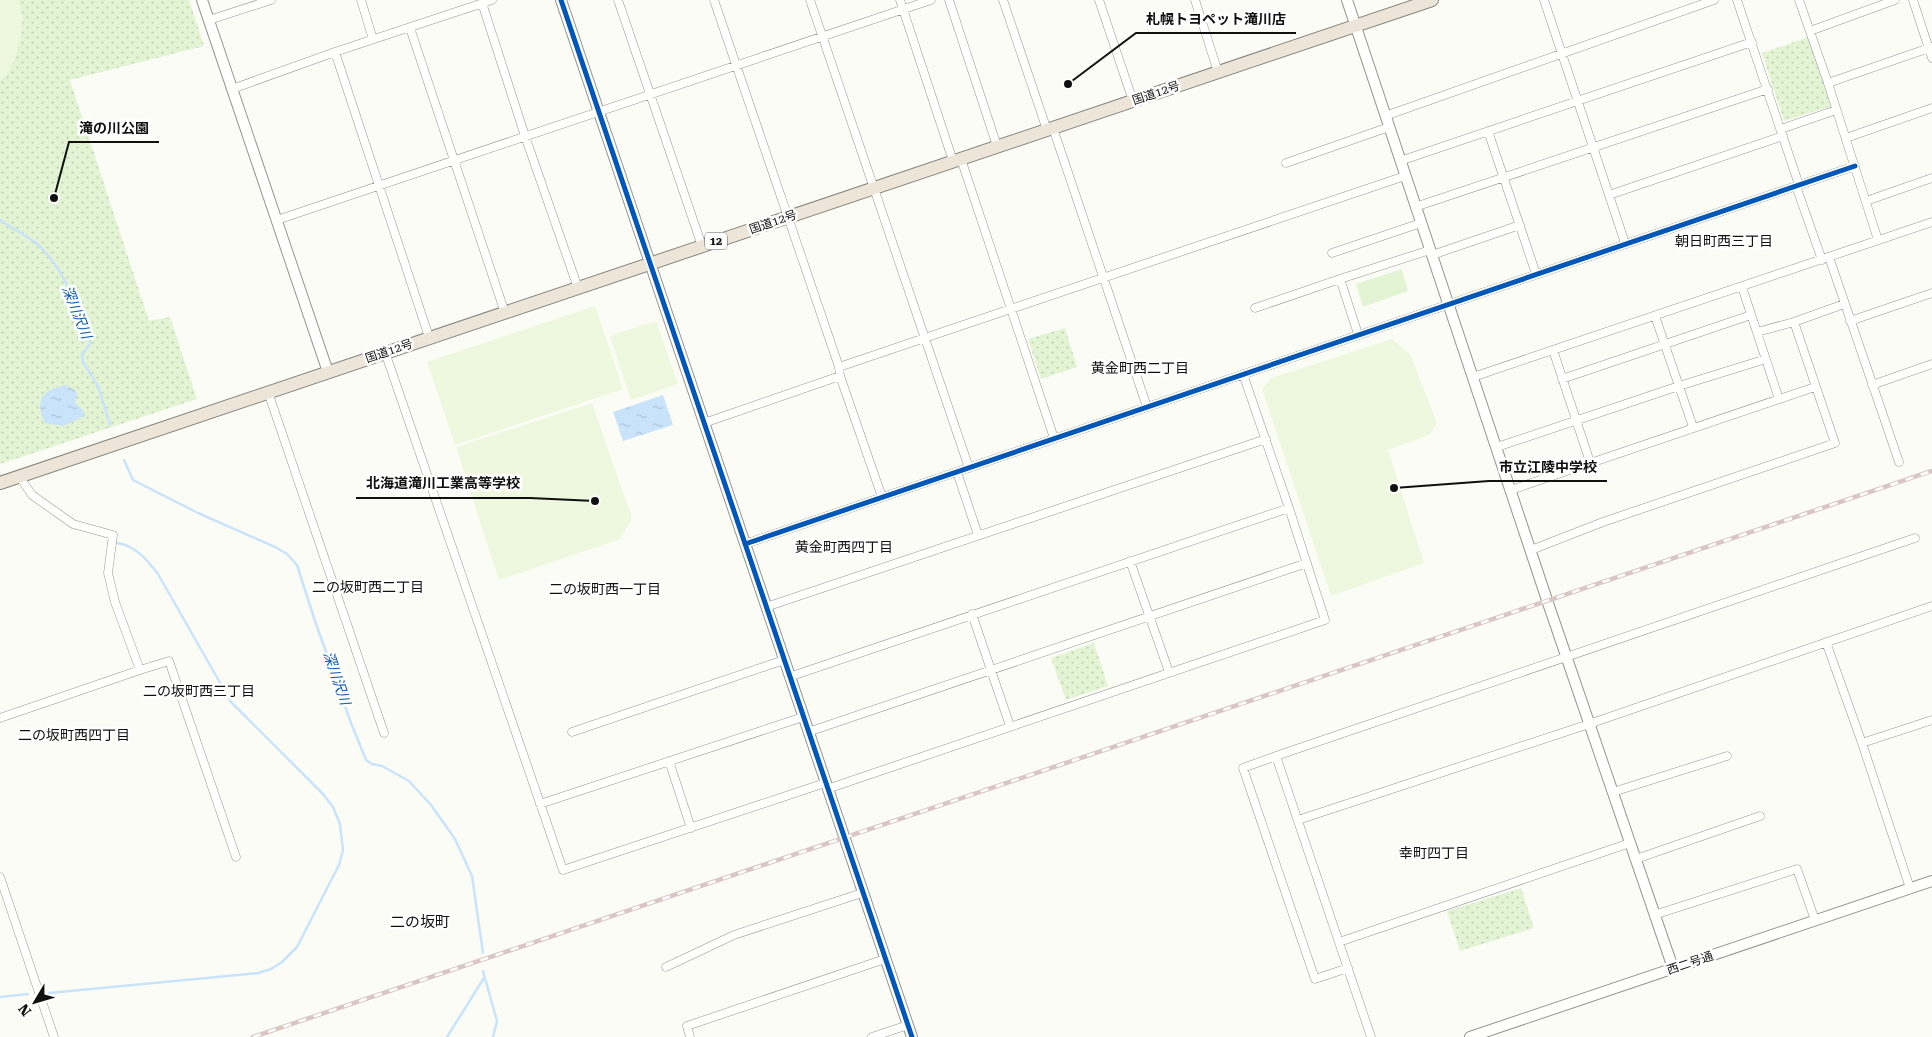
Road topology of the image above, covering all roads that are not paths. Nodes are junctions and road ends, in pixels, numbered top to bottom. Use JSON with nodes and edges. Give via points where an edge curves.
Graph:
{"nodes":[{"id":1,"x":202,"y":0,"type":"edge"},
{"id":2,"x":271,"y":0,"type":"edge"},
{"id":3,"x":361,"y":0,"type":"edge"},
{"id":4,"x":492,"y":0,"type":"edge"},
{"id":5,"x":561,"y":0,"type":"edge"},
{"id":6,"x":618,"y":0,"type":"edge"},
{"id":7,"x":714,"y":0,"type":"edge"},
{"id":8,"x":810,"y":0,"type":"edge"},
{"id":9,"x":900,"y":0,"type":"edge"},
{"id":10,"x":931,"y":0,"type":"edge"},
{"id":11,"x":949,"y":0,"type":"edge"},
{"id":12,"x":1003,"y":0,"type":"edge"},
{"id":13,"x":1099,"y":0,"type":"edge"},
{"id":14,"x":1195,"y":0,"type":"edge"},
{"id":15,"x":1347,"y":0,"type":"edge"},
{"id":16,"x":1432,"y":0,"type":"edge"},
{"id":17,"x":1544,"y":0,"type":"edge"},
{"id":18,"x":1714,"y":0,"type":"edge"},
{"id":19,"x":1738,"y":0,"type":"edge"},
{"id":20,"x":1799,"y":0,"type":"edge"},
{"id":21,"x":1895,"y":0,"type":"edge"},
{"id":22,"x":1913,"y":0,"type":"edge"},
{"id":23,"x":482,"y":3,"type":"junction"},
{"id":24,"x":903,"y":9,"type":"junction"},
{"id":25,"x":209,"y":20,"type":"junction"},
{"id":26,"x":1356,"y":26,"type":"junction"},
{"id":27,"x":410,"y":28,"type":"junction"},
{"id":28,"x":1810,"y":31,"type":"junction"},
{"id":29,"x":822,"y":36,"type":"junction"},
{"id":30,"x":373,"y":40,"type":"junction"},
{"id":31,"x":1752,"y":42,"type":"junction"},
{"id":32,"x":1930,"y":47,"type":"edge"},
{"id":33,"x":335,"y":52,"type":"junction"},
{"id":34,"x":1562,"y":54,"type":"junction"},
{"id":35,"x":1932,"y":58,"type":"edge"},
{"id":36,"x":736,"y":65,"type":"junction"},
{"id":37,"x":1218,"y":72,"type":"junction"},
{"id":38,"x":1828,"y":83,"type":"junction"},
{"id":39,"x":232,"y":89,"type":"junction"},
{"id":40,"x":1768,"y":89,"type":"junction"},
{"id":41,"x":651,"y":94,"type":"junction"},
{"id":42,"x":1578,"y":100,"type":"junction"},
{"id":43,"x":1132,"y":101,"type":"junction"},
{"id":44,"x":1932,"y":108,"type":"edge"},
{"id":45,"x":1836,"y":110,"type":"junction"},
{"id":46,"x":599,"y":112,"type":"junction"},
{"id":47,"x":1385,"y":116,"type":"junction"},
{"id":48,"x":1389,"y":128,"type":"junction"},
{"id":49,"x":1050,"y":129,"type":"junction"},
{"id":50,"x":1488,"y":131,"type":"junction"},
{"id":51,"x":1782,"y":132,"type":"junction"},
{"id":52,"x":525,"y":136,"type":"junction"},
{"id":53,"x":1846,"y":138,"type":"junction"},
{"id":54,"x":997,"y":146,"type":"junction"},
{"id":55,"x":1593,"y":148,"type":"junction"},
{"id":56,"x":454,"y":160,"type":"junction"},
{"id":57,"x":957,"y":160,"type":"junction"},
{"id":58,"x":1400,"y":161,"type":"junction"},
{"id":59,"x":1286,"y":163,"type":"dead end"},
{"id":60,"x":1854,"y":166,"type":"junction"},
{"id":61,"x":1405,"y":176,"type":"junction"},
{"id":62,"x":1503,"y":178,"type":"junction"},
{"id":63,"x":1932,"y":178,"type":"edge"},
{"id":64,"x":379,"y":185,"type":"junction"},
{"id":65,"x":1798,"y":185,"type":"junction"},
{"id":66,"x":874,"y":188,"type":"junction"},
{"id":67,"x":1609,"y":195,"type":"junction"},
{"id":68,"x":1866,"y":201,"type":"junction"},
{"id":69,"x":1415,"y":207,"type":"junction"},
{"id":70,"x":789,"y":217,"type":"junction"},
{"id":71,"x":277,"y":220,"type":"junction"},
{"id":72,"x":1932,"y":222,"type":"edge"},
{"id":73,"x":1421,"y":223,"type":"junction"},
{"id":74,"x":1520,"y":225,"type":"junction"},
{"id":75,"x":1878,"y":240,"type":"junction"},
{"id":76,"x":1625,"y":243,"type":"junction"},
{"id":77,"x":702,"y":246,"type":"junction"},
{"id":78,"x":1332,"y":253,"type":"dead end"},
{"id":79,"x":1431,"y":253,"type":"junction"},
{"id":80,"x":1825,"y":258,"type":"junction"},
{"id":81,"x":650,"y":263,"type":"junction"},
{"id":82,"x":1536,"y":274,"type":"junction"},
{"id":83,"x":1103,"y":277,"type":"junction"},
{"id":84,"x":1340,"y":279,"type":"junction"},
{"id":85,"x":1742,"y":287,"type":"junction"},
{"id":86,"x":578,"y":288,"type":"junction"},
{"id":87,"x":1932,"y":293,"type":"edge"},
{"id":88,"x":1448,"y":304,"type":"junction"},
{"id":89,"x":1844,"y":304,"type":"junction"},
{"id":90,"x":1255,"y":308,"type":"dead end"},
{"id":91,"x":1010,"y":309,"type":"junction"},
{"id":92,"x":505,"y":313,"type":"junction"},
{"id":93,"x":1751,"y":315,"type":"junction"},
{"id":94,"x":1655,"y":316,"type":"junction"},
{"id":95,"x":1850,"y":321,"type":"junction"},
{"id":96,"x":1794,"y":322,"type":"junction"},
{"id":97,"x":1757,"y":332,"type":"junction"},
{"id":98,"x":1358,"y":334,"type":"junction"},
{"id":99,"x":429,"y":337,"type":"junction"},
{"id":100,"x":925,"y":338,"type":"junction"},
{"id":101,"x":1665,"y":344,"type":"junction"},
{"id":102,"x":1552,"y":350,"type":"junction"},
{"id":103,"x":385,"y":352,"type":"junction"},
{"id":104,"x":1766,"y":358,"type":"junction"},
{"id":105,"x":1932,"y":364,"type":"edge"},
{"id":106,"x":839,"y":367,"type":"junction"},
{"id":107,"x":328,"y":372,"type":"junction"},
{"id":108,"x":1243,"y":374,"type":"junction"},
{"id":109,"x":840,"y":376,"type":"junction"},
{"id":110,"x":1473,"y":377,"type":"junction"},
{"id":111,"x":1562,"y":379,"type":"junction"},
{"id":112,"x":1872,"y":385,"type":"junction"},
{"id":113,"x":1679,"y":386,"type":"junction"},
{"id":114,"x":1815,"y":387,"type":"junction"},
{"id":115,"x":268,"y":392,"type":"junction"},
{"id":116,"x":1779,"y":399,"type":"junction"},
{"id":117,"x":1147,"y":407,"type":"junction"},
{"id":118,"x":1576,"y":421,"type":"junction"},
{"id":119,"x":704,"y":423,"type":"junction"},
{"id":120,"x":1693,"y":427,"type":"junction"},
{"id":121,"x":1054,"y":438,"type":"junction"},
{"id":122,"x":1266,"y":439,"type":"junction"},
{"id":123,"x":1496,"y":448,"type":"junction"},
{"id":124,"x":1590,"y":462,"type":"junction"},
{"id":125,"x":1899,"y":462,"type":"dead end"},
{"id":126,"x":969,"y":468,"type":"junction"},
{"id":127,"x":957,"y":472,"type":"junction"},
{"id":128,"x":19,"y":476,"type":"junction"},
{"id":129,"x":0,"y":483,"type":"edge"},
{"id":130,"x":1511,"y":490,"type":"junction"},
{"id":131,"x":882,"y":497,"type":"junction"},
{"id":132,"x":1289,"y":508,"type":"junction"},
{"id":133,"x":978,"y":536,"type":"junction"},
{"id":134,"x":1915,"y":538,"type":"dead end"},
{"id":135,"x":745,"y":544,"type":"junction"},
{"id":136,"x":1531,"y":550,"type":"junction"},
{"id":137,"x":1130,"y":561,"type":"junction"},
{"id":138,"x":1307,"y":563,"type":"junction"},
{"id":139,"x":1932,"y":606,"type":"edge"},
{"id":140,"x":766,"y":607,"type":"junction"},
{"id":141,"x":972,"y":614,"type":"junction"},
{"id":142,"x":1149,"y":616,"type":"junction"},
{"id":143,"x":1826,"y":642,"type":"junction"},
{"id":144,"x":1567,"y":657,"type":"junction"},
{"id":145,"x":784,"y":660,"type":"junction"},
{"id":146,"x":140,"y":670,"type":"junction"},
{"id":147,"x":991,"y":670,"type":"junction"},
{"id":148,"x":1169,"y":672,"type":"junction"},
{"id":149,"x":789,"y":677,"type":"junction"},
{"id":150,"x":803,"y":717,"type":"junction"},
{"id":151,"x":0,"y":718,"type":"edge"},
{"id":152,"x":1932,"y":720,"type":"edge"},
{"id":153,"x":1589,"y":724,"type":"junction"},
{"id":154,"x":1010,"y":726,"type":"junction"},
{"id":155,"x":384,"y":732,"type":"dead end"},
{"id":156,"x":572,"y":732,"type":"dead end"},
{"id":157,"x":808,"y":732,"type":"junction"},
{"id":158,"x":1862,"y":743,"type":"junction"},
{"id":159,"x":1276,"y":756,"type":"junction"},
{"id":160,"x":1727,"y":756,"type":"dead end"},
{"id":161,"x":669,"y":761,"type":"junction"},
{"id":162,"x":826,"y":786,"type":"junction"},
{"id":163,"x":1613,"y":792,"type":"junction"},
{"id":164,"x":540,"y":804,"type":"junction"},
{"id":165,"x":1760,"y":816,"type":"dead end"},
{"id":166,"x":1298,"y":820,"type":"junction"},
{"id":167,"x":691,"y":828,"type":"junction"},
{"id":168,"x":1630,"y":843,"type":"junction"},
{"id":169,"x":236,"y":857,"type":"dead end"},
{"id":170,"x":1636,"y":859,"type":"junction"},
{"id":171,"x":0,"y":877,"type":"edge"},
{"id":172,"x":1932,"y":881,"type":"edge"},
{"id":173,"x":1910,"y":888,"type":"junction"},
{"id":174,"x":862,"y":893,"type":"junction"},
{"id":175,"x":1654,"y":915,"type":"junction"},
{"id":176,"x":1814,"y":920,"type":"junction"},
{"id":177,"x":1339,"y":942,"type":"junction"},
{"id":178,"x":885,"y":959,"type":"junction"},
{"id":179,"x":666,"y":968,"type":"dead end"},
{"id":180,"x":1348,"y":968,"type":"junction"},
{"id":181,"x":1673,"y":968,"type":"junction"},
{"id":182,"x":908,"y":1025,"type":"junction"},
{"id":183,"x":54,"y":1037,"type":"edge"},
{"id":184,"x":690,"y":1037,"type":"edge"},
{"id":185,"x":872,"y":1037,"type":"edge"},
{"id":186,"x":912,"y":1037,"type":"edge"},
{"id":187,"x":1371,"y":1037,"type":"edge"},
{"id":188,"x":1470,"y":1037,"type":"edge"}],
"edges":[{"from":1,"to":25,"type":"street"},
{"from":2,"to":25,"type":"street"},
{"from":3,"to":30,"type":"street"},
{"from":4,"to":23,"type":"street"},
{"from":5,"to":46,"type":"street"},
{"from":6,"to":41,"type":"street"},
{"from":7,"to":36,"type":"street"},
{"from":8,"to":29,"type":"street"},
{"from":9,"to":24,"type":"street"},
{"from":10,"to":24,"type":"street"},
{"from":11,"to":54,"type":"street"},
{"from":12,"to":49,"type":"street"},
{"from":13,"to":43,"type":"street"},
{"from":14,"to":37,"type":"street"},
{"from":15,"to":26,"type":"street"},
{"from":16,"to":26,"type":"highway","name":"国道12号","number":"12"},
{"from":17,"to":34,"type":"street"},
{"from":18,"to":34,"type":"street"},
{"from":19,"to":31,"type":"street"},
{"from":20,"to":28,"type":"street"},
{"from":21,"to":28,"type":"street"},
{"from":22,"to":32,"type":"street"},
{"from":23,"to":27,"type":"street"},
{"from":23,"to":52,"type":"street"},
{"from":24,"to":29,"type":"street"},
{"from":24,"to":57,"type":"street"},
{"from":25,"to":39,"type":"street"},
{"from":26,"to":37,"type":"highway","name":"国道12号","number":"12"},
{"from":26,"to":47,"type":"street"},
{"from":27,"to":30,"type":"street"},
{"from":27,"to":56,"type":"street"},
{"from":28,"to":38,"type":"street"},
{"from":29,"to":36,"type":"street"},
{"from":29,"to":66,"type":"street"},
{"from":30,"to":33,"type":"street"},
{"from":31,"to":40,"type":"street"},
{"from":31,"to":42,"type":"street"},
{"from":32,"to":35,"type":"street"},
{"from":32,"to":38,"type":"street"},
{"from":33,"to":39,"type":"street"},
{"from":33,"to":64,"type":"street"},
{"from":34,"to":42,"type":"street"},
{"from":34,"to":47,"type":"street"},
{"from":36,"to":41,"type":"street"},
{"from":36,"to":70,"type":"street"},
{"from":37,"to":43,"type":"highway","name":"国道12号","number":"12"},
{"from":38,"to":45,"type":"street"},
{"from":39,"to":71,"type":"street"},
{"from":40,"to":51,"type":"street"},
{"from":40,"to":55,"type":"street"},
{"from":41,"to":46,"type":"street"},
{"from":41,"to":77,"type":"street"},
{"from":42,"to":50,"type":"street"},
{"from":42,"to":55,"type":"street"},
{"from":43,"to":49,"type":"highway","name":"国道12号","number":"12"},
{"from":44,"to":53,"type":"street"},
{"from":45,"to":51,"type":"street"},
{"from":45,"to":53,"type":"street"},
{"from":46,"to":52,"type":"street"},
{"from":46,"to":81,"type":"street"},
{"from":47,"to":48,"type":"street"},
{"from":48,"to":58,"type":"street"},
{"from":48,"to":59,"type":"street"},
{"from":49,"to":54,"type":"highway","name":"国道12号","number":"12"},
{"from":49,"to":83,"type":"street"},
{"from":50,"to":58,"type":"street"},
{"from":50,"to":62,"type":"street"},
{"from":51,"to":65,"type":"street"},
{"from":51,"to":67,"type":"street"},
{"from":52,"to":56,"type":"street"},
{"from":52,"to":86,"type":"street"},
{"from":53,"to":60,"type":"street"},
{"from":54,"to":57,"type":"highway","name":"国道12号","number":"12"},
{"from":55,"to":62,"type":"street"},
{"from":55,"to":67,"type":"street"},
{"from":56,"to":64,"type":"street"},
{"from":56,"to":92,"type":"street"},
{"from":57,"to":66,"type":"highway","name":"国道12号","number":"12"},
{"from":57,"to":91,"type":"street"},
{"from":58,"to":61,"type":"street"},
{"from":60,"to":65,"type":"street"},
{"from":60,"to":68,"type":"street"},
{"from":61,"to":69,"type":"street"},
{"from":61,"to":83,"type":"street"},
{"from":62,"to":69,"type":"street"},
{"from":62,"to":74,"type":"street"},
{"from":63,"to":68,"type":"street"},
{"from":64,"to":71,"type":"street"},
{"from":64,"to":99,"type":"street"},
{"from":65,"to":76,"type":"street"},
{"from":65,"to":80,"type":"street"},
{"from":66,"to":70,"type":"highway","name":"国道12号","number":"12"},
{"from":66,"to":100,"type":"street"},
{"from":67,"to":76,"type":"street"},
{"from":68,"to":75,"type":"street"},
{"from":69,"to":73,"type":"street"},
{"from":70,"to":77,"type":"highway","name":"国道12号","number":"12"},
{"from":70,"to":106,"type":"street"},
{"from":71,"to":107,"type":"street"},
{"from":72,"to":75,"type":"street"},
{"from":73,"to":78,"type":"street"},
{"from":73,"to":79,"type":"street"},
{"from":74,"to":79,"type":"street"},
{"from":74,"to":82,"type":"street"},
{"from":75,"to":80,"type":"street"},
{"from":76,"to":82,"type":"street"},
{"from":77,"to":81,"type":"highway","name":"国道12号","number":"12"},
{"from":79,"to":84,"type":"street"},
{"from":79,"to":88,"type":"street"},
{"from":80,"to":85,"type":"street"},
{"from":80,"to":89,"type":"street"},
{"from":81,"to":86,"type":"highway","name":"国道12号","number":"12"},
{"from":81,"to":119,"type":"street"},
{"from":82,"to":88,"type":"street"},
{"from":83,"to":91,"type":"street"},
{"from":83,"to":117,"type":"street"},
{"from":84,"to":90,"type":"street"},
{"from":84,"to":98,"type":"street"},
{"from":85,"to":93,"type":"street"},
{"from":85,"to":94,"type":"street"},
{"from":86,"to":92,"type":"highway","name":"国道12号","number":"12"},
{"from":87,"to":95,"type":"street"},
{"from":88,"to":98,"type":"street"},
{"from":88,"to":110,"type":"street"},
{"from":89,"to":95,"type":"street"},
{"from":89,"to":96,"type":"street"},
{"from":91,"to":100,"type":"street"},
{"from":91,"to":121,"type":"street"},
{"from":92,"to":99,"type":"highway","name":"国道12号","number":"12"},
{"from":93,"to":97,"type":"street"},
{"from":93,"to":101,"type":"street"},
{"from":94,"to":101,"type":"street"},
{"from":94,"to":102,"type":"street"},
{"from":95,"to":112,"type":"street"},
{"from":96,"to":97,"type":"street"},
{"from":96,"to":114,"type":"street"},
{"from":97,"to":104,"type":"street"},
{"from":98,"to":108,"type":"street"},
{"from":99,"to":103,"type":"highway","name":"国道12号","number":"12"},
{"from":100,"to":106,"type":"street"},
{"from":100,"to":126,"type":"street"},
{"from":101,"to":111,"type":"street"},
{"from":101,"to":113,"type":"street"},
{"from":102,"to":110,"type":"street"},
{"from":102,"to":111,"type":"street"},
{"from":103,"to":107,"type":"highway","name":"国道12号","number":"12"},
{"from":103,"to":164,"type":"street"},
{"from":104,"to":113,"type":"street"},
{"from":104,"to":116,"type":"street"},
{"from":105,"to":112,"type":"street"},
{"from":106,"to":109,"type":"street"},
{"from":107,"to":115,"type":"highway","name":"国道12号","number":"12"},
{"from":108,"to":117,"type":"street"},
{"from":108,"to":122,"type":"street"},
{"from":109,"to":119,"type":"street"},
{"from":109,"to":131,"type":"street"},
{"from":110,"to":123,"type":"street"},
{"from":111,"to":118,"type":"street"},
{"from":112,"to":125,"type":"street"},
{"from":113,"to":118,"type":"street"},
{"from":113,"to":120,"type":"street"},
{"from":114,"to":116,"type":"street"},
{"from":114,"to":136,"type":"street","via":[[1835,443],[1603,522]]},
{"from":115,"to":128,"type":"highway","name":"国道12号","number":"12"},
{"from":115,"to":155,"type":"street"},
{"from":116,"to":120,"type":"street"},
{"from":117,"to":121,"type":"street"},
{"from":118,"to":123,"type":"street"},
{"from":118,"to":124,"type":"street"},
{"from":119,"to":135,"type":"street"},
{"from":120,"to":124,"type":"street"},
{"from":121,"to":126,"type":"street"},
{"from":122,"to":132,"type":"street"},
{"from":122,"to":133,"type":"street"},
{"from":123,"to":130,"type":"street"},
{"from":124,"to":130,"type":"street"},
{"from":126,"to":127,"type":"street"},
{"from":127,"to":131,"type":"street"},
{"from":127,"to":133,"type":"street"},
{"from":128,"to":129,"type":"highway","name":"国道12号","number":"12"},
{"from":128,"to":146,"type":"street","via":[[32,495],[73,524],[113,535],[108,572],[115,602]]},
{"from":130,"to":136,"type":"street"},
{"from":131,"to":135,"type":"street"},
{"from":132,"to":137,"type":"street"},
{"from":132,"to":138,"type":"street"},
{"from":133,"to":140,"type":"street"},
{"from":134,"to":144,"type":"street"},
{"from":135,"to":140,"type":"street"},
{"from":136,"to":144,"type":"street"},
{"from":137,"to":141,"type":"street"},
{"from":137,"to":142,"type":"street"},
{"from":138,"to":142,"type":"street"},
{"from":138,"to":148,"type":"street","via":[[1325,620]]},
{"from":139,"to":143,"type":"street"},
{"from":140,"to":145,"type":"street"},
{"from":141,"to":147,"type":"street"},
{"from":141,"to":149,"type":"street"},
{"from":142,"to":147,"type":"street"},
{"from":142,"to":148,"type":"street"},
{"from":143,"to":153,"type":"street"},
{"from":143,"to":158,"type":"street"},
{"from":144,"to":153,"type":"street"},
{"from":144,"to":159,"type":"street"},
{"from":145,"to":149,"type":"street"},
{"from":145,"to":156,"type":"street"},
{"from":146,"to":151,"type":"street"},
{"from":146,"to":169,"type":"street","via":[[169,661]]},
{"from":147,"to":154,"type":"street"},
{"from":147,"to":157,"type":"street"},
{"from":148,"to":154,"type":"street"},
{"from":149,"to":150,"type":"street"},
{"from":150,"to":157,"type":"street"},
{"from":150,"to":161,"type":"street"},
{"from":152,"to":158,"type":"street"},
{"from":153,"to":163,"type":"street"},
{"from":153,"to":166,"type":"street"},
{"from":154,"to":162,"type":"street"},
{"from":157,"to":162,"type":"street"},
{"from":158,"to":173,"type":"street"},
{"from":159,"to":166,"type":"street"},
{"from":159,"to":180,"type":"street","via":[[1243,768],[1246,777],[1315,979]]},
{"from":160,"to":163,"type":"street"},
{"from":161,"to":164,"type":"street"},
{"from":161,"to":167,"type":"street"},
{"from":162,"to":167,"type":"street"},
{"from":162,"to":174,"type":"street"},
{"from":163,"to":168,"type":"street"},
{"from":164,"to":167,"type":"street","via":[[563,870]]},
{"from":165,"to":170,"type":"street"},
{"from":166,"to":177,"type":"street"},
{"from":168,"to":170,"type":"street"},
{"from":168,"to":177,"type":"street"},
{"from":170,"to":175,"type":"street"},
{"from":171,"to":183,"type":"street"},
{"from":172,"to":173,"type":"street","name":"西二号通"},
{"from":173,"to":176,"type":"street","name":"西二号通"},
{"from":174,"to":178,"type":"street"},
{"from":174,"to":179,"type":"street","via":[[734,935]]},
{"from":175,"to":176,"type":"street","via":[[1797,869]]},
{"from":175,"to":181,"type":"street"},
{"from":176,"to":181,"type":"street","name":"西二号通"},
{"from":177,"to":180,"type":"street"},
{"from":178,"to":182,"type":"street"},
{"from":178,"to":184,"type":"street","via":[[687,1026]]},
{"from":180,"to":187,"type":"street"},
{"from":181,"to":188,"type":"street","name":"西二号通"},
{"from":182,"to":185,"type":"street"},
{"from":182,"to":186,"type":"street"}]}
